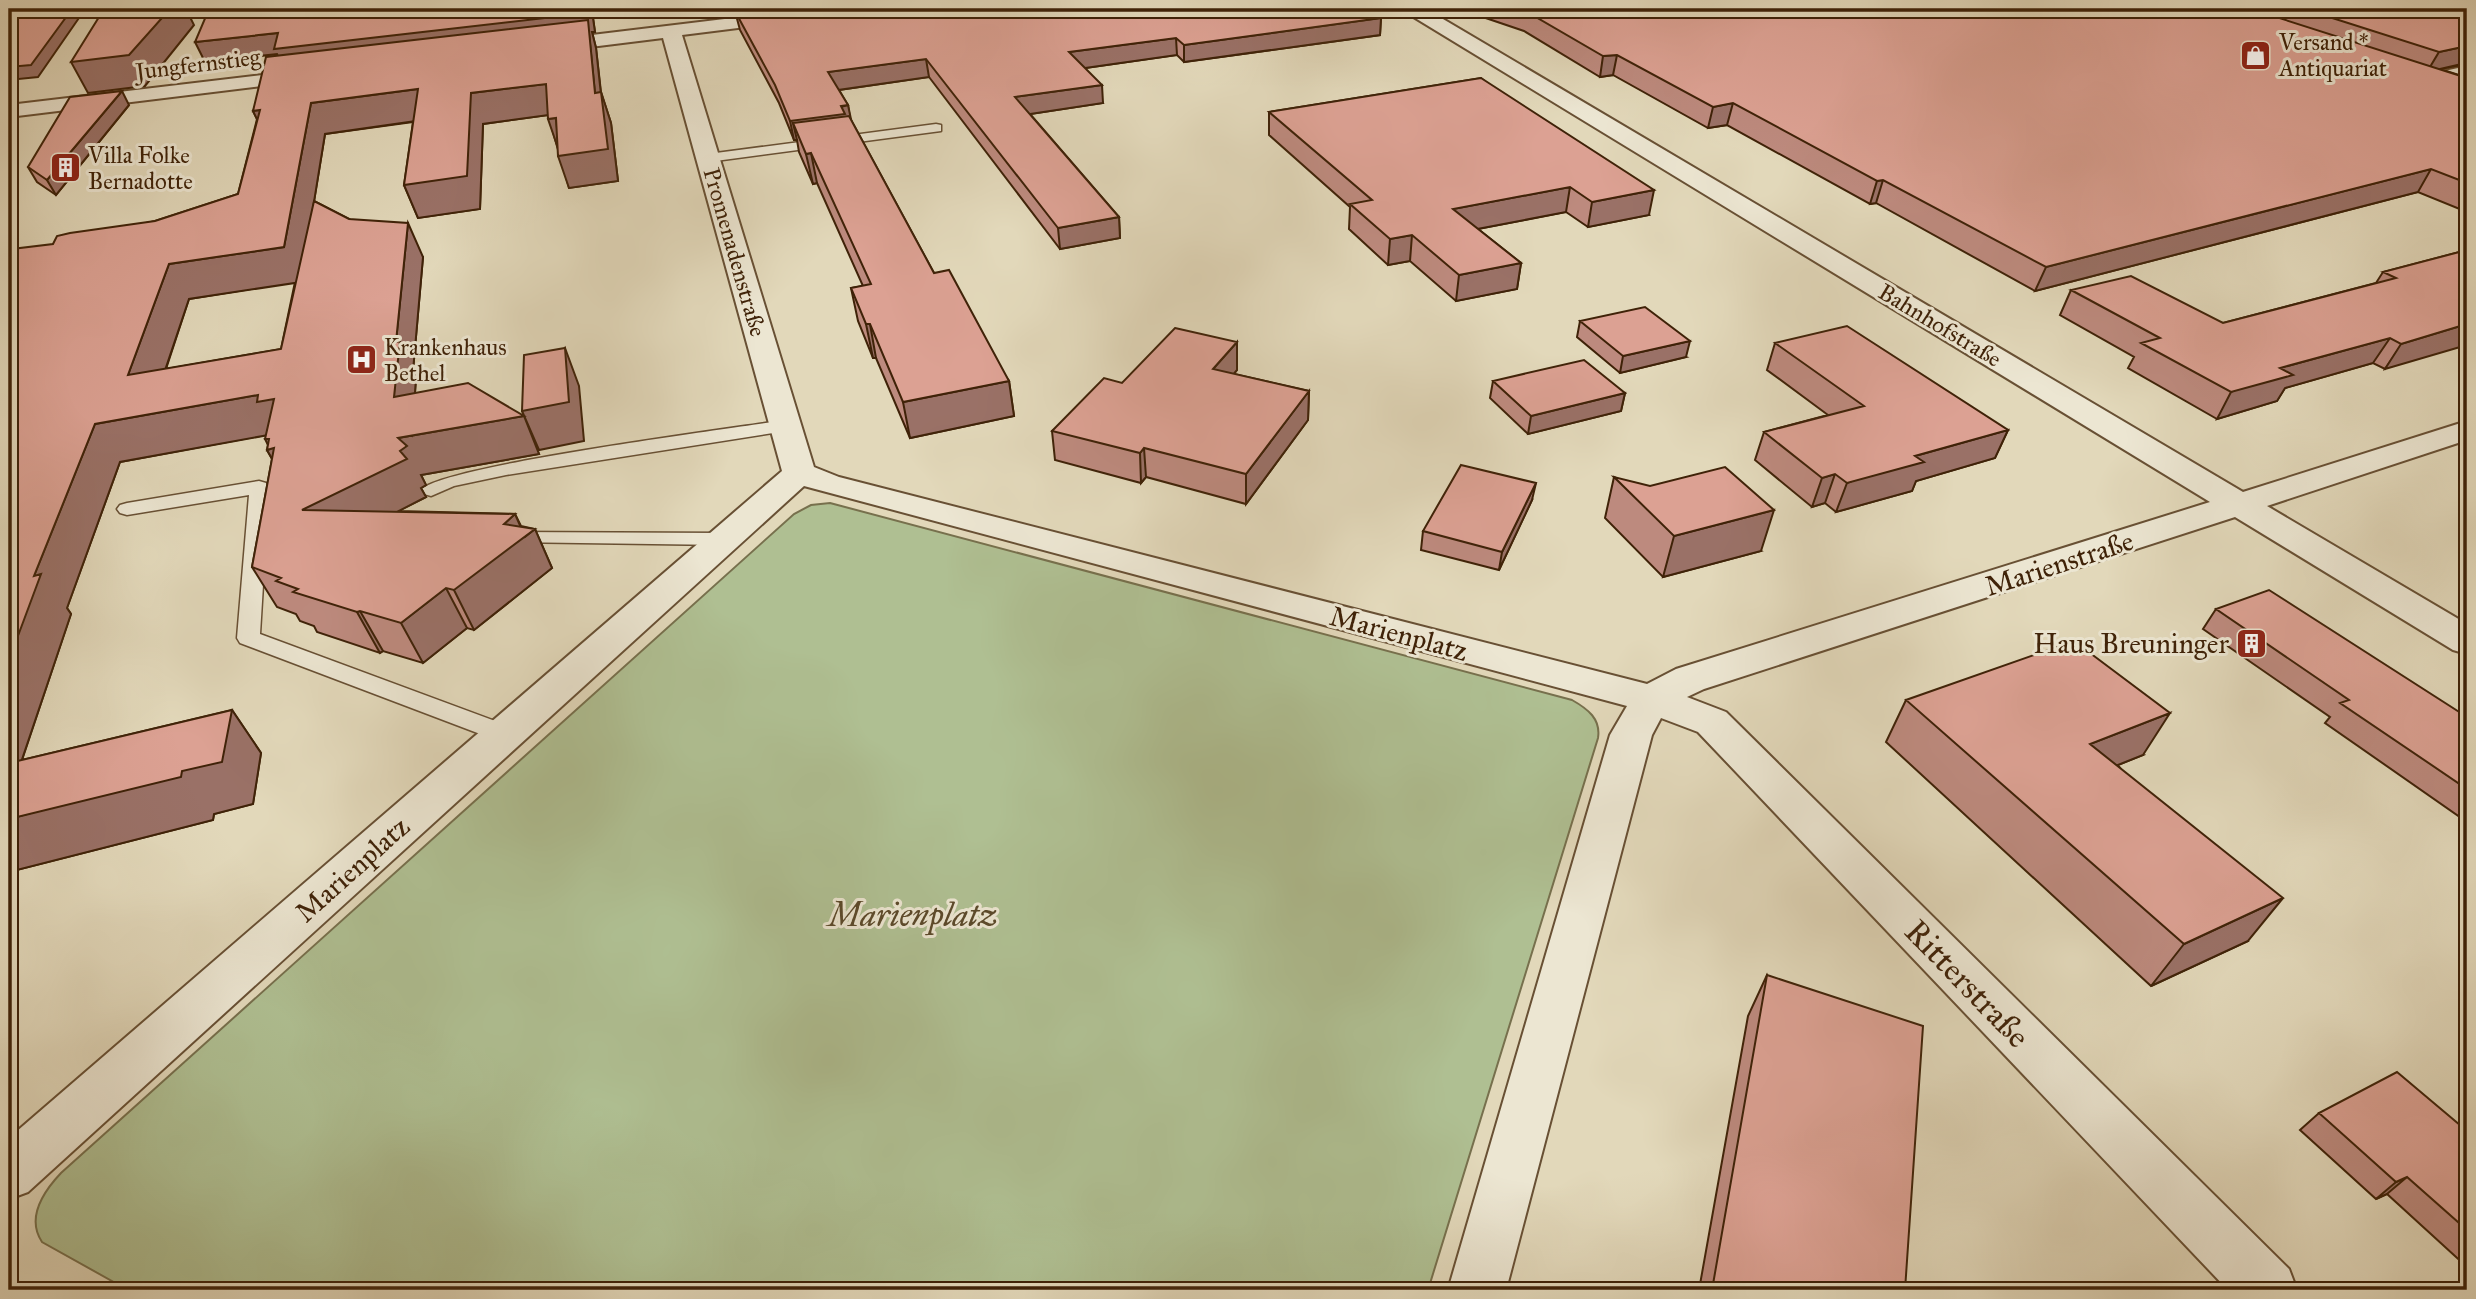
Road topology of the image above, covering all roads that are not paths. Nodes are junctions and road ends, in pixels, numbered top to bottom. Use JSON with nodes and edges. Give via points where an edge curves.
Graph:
{"nodes":[{"id":1,"x":851,"y":9,"type":"edge"},
{"id":2,"x":1413,"y":9,"type":"edge"},
{"id":3,"x":671,"y":31,"type":"junction"},
{"id":4,"x":517,"y":50,"type":"edge"},
{"id":5,"x":331,"y":72,"type":"edge"},
{"id":6,"x":2467,"y":72,"type":"edge"},
{"id":7,"x":2424,"y":81,"type":"edge"},
{"id":8,"x":9,"y":111,"type":"edge"},
{"id":9,"x":936,"y":128,"type":"dead end"},
{"id":10,"x":708,"y":158,"type":"junction"},
{"id":11,"x":785,"y":426,"type":"junction"},
{"id":12,"x":2467,"y":430,"type":"edge"},
{"id":13,"x":799,"y":473,"type":"junction"},
{"id":14,"x":431,"y":490,"type":"dead end"},
{"id":15,"x":2238,"y":504,"type":"junction"},
{"id":16,"x":127,"y":509,"type":"dead end"},
{"id":17,"x":485,"y":538,"type":"edge"},
{"id":18,"x":724,"y":539,"type":"junction"},
{"id":19,"x":2467,"y":641,"type":"edge"},
{"id":20,"x":1651,"y":699,"type":"junction"},
{"id":21,"x":505,"y":734,"type":"junction"},
{"id":22,"x":9,"y":1173,"type":"edge"},
{"id":23,"x":1477,"y":1290,"type":"edge"},
{"id":24,"x":2269,"y":1290,"type":"edge"}],
"edges":[{"from":1,"to":3,"type":"street"},
{"from":2,"to":15,"type":"street","name":"Bahnhofstraße"},
{"from":3,"to":4,"type":"street"},
{"from":3,"to":10,"type":"street","name":"Promenadenstraße"},
{"from":5,"to":8,"type":"street","name":"Jungfernstieg"},
{"from":6,"to":7,"type":"street"},
{"from":9,"to":10,"type":"lane"},
{"from":10,"to":11,"type":"street","name":"Promenadenstraße"},
{"from":11,"to":13,"type":"street","name":"Promenadenstraße"},
{"from":11,"to":14,"type":"lane","via":[[506,469]]},
{"from":12,"to":15,"type":"street","name":"Marienstraße"},
{"from":13,"to":18,"type":"street","name":"Marienplatz"},
{"from":13,"to":20,"type":"street","name":"Marienplatz"},
{"from":15,"to":19,"type":"street","name":"Bahnhofstraße"},
{"from":15,"to":20,"type":"street","name":"Marienstraße","via":[[1690,679]]},
{"from":16,"to":21,"type":"lane","via":[[259,487],[248,638]]},
{"from":17,"to":18,"type":"lane"},
{"from":18,"to":21,"type":"street","name":"Marienplatz"},
{"from":20,"to":23,"type":"street","via":[[1631,735]]},
{"from":20,"to":24,"type":"street","name":"Ritterstraße","via":[[1712,722]]},
{"from":21,"to":22,"type":"street","name":"Marienplatz"}]}
